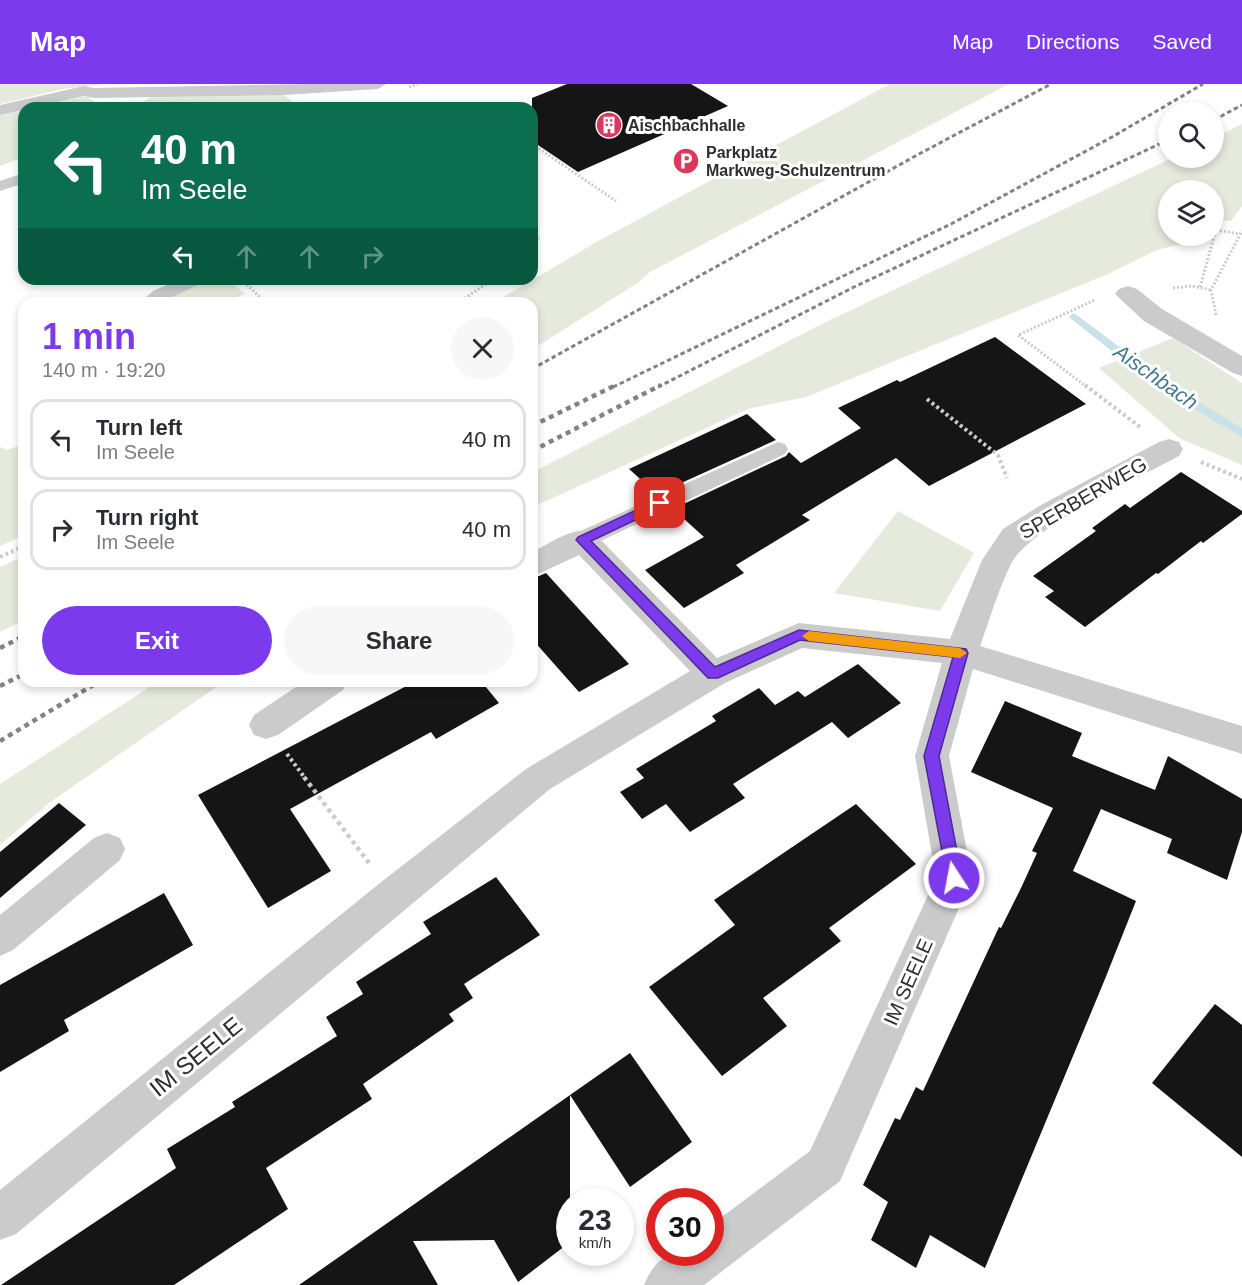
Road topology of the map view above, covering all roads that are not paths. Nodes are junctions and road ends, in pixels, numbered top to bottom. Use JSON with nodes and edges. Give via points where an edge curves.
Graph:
{"nodes":[{"id":1,"x":378,"y":84,"type":"edge"},
{"id":2,"x":94,"y":93,"type":"junction"},
{"id":3,"x":35,"y":102,"type":"edge"},
{"id":4,"x":105,"y":102,"type":"edge"},
{"id":5,"x":18,"y":106,"type":"edge"},
{"id":6,"x":0,"y":110,"type":"edge"},
{"id":7,"x":18,"y":180,"type":"edge"},
{"id":8,"x":0,"y":186,"type":"edge"},
{"id":9,"x":183,"y":285,"type":"edge"},
{"id":10,"x":1128,"y":294,"type":"road end"},
{"id":11,"x":157,"y":297,"type":"edge"},
{"id":12,"x":1242,"y":367,"type":"edge"},
{"id":13,"x":778,"y":449,"type":"dead end"},
{"id":14,"x":1169,"y":449,"type":"road end"},
{"id":15,"x":582,"y":540,"type":"junction"},
{"id":16,"x":538,"y":563,"type":"edge"},
{"id":17,"x":961,"y":653,"type":"junction"},
{"id":18,"x":713,"y":674,"type":"junction"},
{"id":19,"x":322,"y":687,"type":"edge"},
{"id":20,"x":266,"y":725,"type":"road end"},
{"id":21,"x":1242,"y":740,"type":"edge"},
{"id":22,"x":107,"y":849,"type":"dead end"},
{"id":23,"x":0,"y":938,"type":"edge"},
{"id":24,"x":0,"y":1218,"type":"edge"},
{"id":25,"x":724,"y":1242,"type":"edge"},
{"id":26,"x":692,"y":1266,"type":"edge"},
{"id":27,"x":667,"y":1285,"type":"edge"}],
"edges":[{"from":1,"to":2,"type":"lane","via":[[284,90]]},
{"from":2,"to":3,"type":"lane","via":[[84,91]]},
{"from":2,"to":4,"type":"lane"},
{"from":5,"to":6,"type":"lane"},
{"from":7,"to":8,"type":"lane"},
{"from":9,"to":11,"type":"lane"},
{"from":10,"to":12,"type":"street","via":[[1153,315]]},
{"from":13,"to":15,"type":"lane"},
{"from":14,"to":17,"type":"street","name":"SPERBERWEG","via":[[1051,512],[1014,537],[997,560]]},
{"from":15,"to":16,"type":"street"},
{"from":15,"to":18,"type":"street"},
{"from":17,"to":18,"type":"street","name":"IM SEELE","via":[[799,635]]},
{"from":17,"to":21,"type":"street","name":"IM SEELE"},
{"from":17,"to":25,"type":"street","name":"IM SEELE","via":[[932,756],[954,878],[825,1166]]},
{"from":18,"to":24,"type":"street","name":"IM SEELE","via":[[538,779]]},
{"from":19,"to":20,"type":"street"},
{"from":22,"to":23,"type":"street"},
{"from":26,"to":27,"type":"street","name":"IM SEELE"}]}
